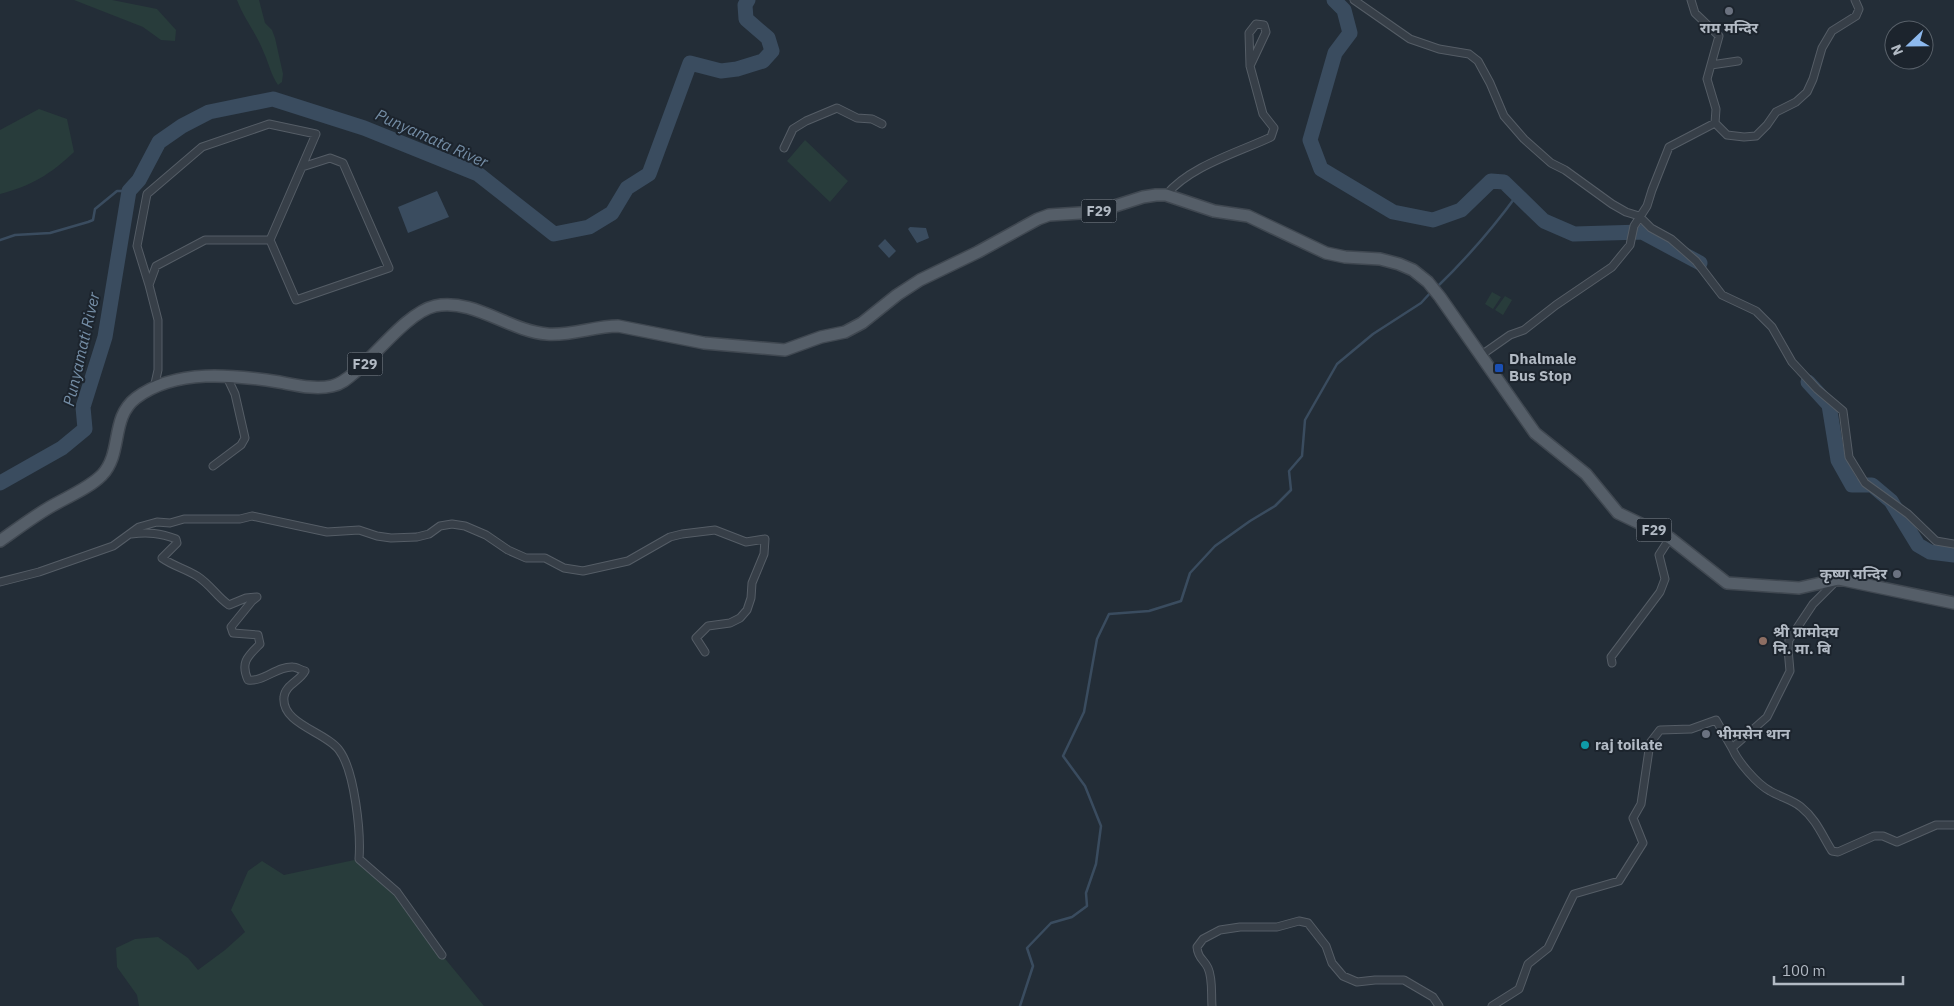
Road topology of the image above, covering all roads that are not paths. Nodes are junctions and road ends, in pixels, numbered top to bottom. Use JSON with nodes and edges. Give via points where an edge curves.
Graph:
{"nodes":[{"id":1,"x":1354,"y":0,"type":"edge"},
{"id":2,"x":1691,"y":0,"type":"edge"},
{"id":3,"x":1855,"y":0,"type":"edge"},
{"id":4,"x":1738,"y":61,"type":"dead end"},
{"id":5,"x":1711,"y":65,"type":"junction"},
{"id":6,"x":1250,"y":66,"type":"junction"},
{"id":7,"x":882,"y":124,"type":"dead end"},
{"id":8,"x":1715,"y":124,"type":"junction"},
{"id":9,"x":784,"y":148,"type":"dead end"},
{"id":10,"x":1166,"y":194,"type":"junction"},
{"id":11,"x":1639,"y":216,"type":"junction"},
{"id":12,"x":270,"y":240,"type":"junction"},
{"id":13,"x":149,"y":285,"type":"junction"},
{"id":14,"x":1480,"y":356,"type":"junction"},
{"id":15,"x":226,"y":375,"type":"junction"},
{"id":16,"x":154,"y":388,"type":"junction"},
{"id":17,"x":213,"y":466,"type":"dead end"},
{"id":18,"x":131,"y":534,"type":"junction"},
{"id":19,"x":1670,"y":538,"type":"junction"},
{"id":20,"x":0,"y":540,"type":"edge"},
{"id":21,"x":1954,"y":544,"type":"edge"},
{"id":22,"x":1838,"y":579,"type":"junction"},
{"id":23,"x":0,"y":582,"type":"edge"},
{"id":24,"x":1954,"y":603,"type":"edge"},
{"id":25,"x":704,"y":652,"type":"dead end"},
{"id":26,"x":1612,"y":663,"type":"dead end"},
{"id":27,"x":1732,"y":748,"type":"junction"},
{"id":28,"x":1954,"y":825,"type":"edge"},
{"id":29,"x":442,"y":955,"type":"dead end"},
{"id":30,"x":1212,"y":1006,"type":"edge"},
{"id":31,"x":1439,"y":1006,"type":"edge"},
{"id":32,"x":1492,"y":1006,"type":"edge"}],
"edges":[{"from":1,"to":11,"type":"street","via":[[1410,39],[1439,49],[1469,54],[1484,69],[1504,116],[1524,139],[1551,163],[1612,204]]},
{"from":2,"to":5,"type":"street","via":[[1695,13],[1719,36]]},
{"from":3,"to":8,"type":"street","via":[[1856,16],[1832,31],[1822,48],[1807,92],[1796,102],[1776,112],[1756,136],[1727,135]]},
{"from":4,"to":5,"type":"street"},
{"from":5,"to":8,"type":"street","via":[[1707,79],[1716,108]]},
{"from":6,"to":6,"type":"street","via":[[1249,33],[1256,24],[1264,25],[1266,32]]},
{"from":6,"to":10,"type":"street","via":[[1264,114],[1274,128],[1270,137],[1195,171]]},
{"from":7,"to":9,"type":"street","via":[[872,119],[857,118],[837,108],[793,129]]},
{"from":8,"to":11,"type":"street","via":[[1668,148],[1648,206]]},
{"from":10,"to":14,"type":"main road","number":"F29","via":[[1214,212],[1248,216],[1326,253],[1380,259],[1413,270],[1440,297]]},
{"from":10,"to":15,"type":"main road","number":"F29","via":[[1142,196],[1096,212],[1049,215],[1038,219],[920,280],[845,332],[785,350],[704,343],[618,326],[548,334],[527,331],[476,310],[446,305],[434,306],[407,322],[364,365],[334,386],[315,387]]},
{"from":11,"to":14,"type":"street","via":[[1630,245],[1612,267],[1524,330]]},
{"from":11,"to":21,"type":"street","via":[[1696,261],[1722,295],[1756,311],[1772,326],[1792,362],[1843,411],[1849,457],[1865,483],[1908,514],[1936,541]]},
{"from":12,"to":12,"type":"street","via":[[302,167],[330,158],[343,163],[388,268],[296,300]]},
{"from":12,"to":13,"type":"street","via":[[205,240],[156,266]]},
{"from":12,"to":13,"type":"street","via":[[316,134],[269,124],[202,147],[147,194],[137,246]]},
{"from":13,"to":16,"type":"street","via":[[158,320],[158,370]]},
{"from":14,"to":19,"type":"main road","number":"F29","via":[[1535,433],[1586,474],[1618,514]]},
{"from":15,"to":16,"type":"main road","number":"F29","via":[[178,380]]},
{"from":15,"to":17,"type":"street","via":[[235,394],[245,438],[241,445]]},
{"from":16,"to":20,"type":"main road","number":"F29","via":[[123,412],[115,450],[102,475]]},
{"from":18,"to":23,"type":"street","via":[[113,546]]},
{"from":18,"to":25,"type":"street","via":[[139,527],[157,522],[252,516],[327,532],[359,530],[391,538],[417,538],[440,526],[452,524],[486,535],[526,558],[545,558],[564,568],[583,571],[628,561],[670,537],[682,534],[715,530],[746,542],[766,539],[747,610],[730,623],[708,626],[702,631],[696,638]]},
{"from":18,"to":29,"type":"street","via":[[149,532],[176,539],[177,543],[162,558],[196,575],[229,606],[257,597],[231,627],[233,633],[258,635],[261,639],[247,657],[244,670],[248,680],[292,667],[305,671],[284,694],[288,713],[297,722],[332,742],[341,752],[353,791],[359,859],[398,892]]},
{"from":19,"to":22,"type":"main road","number":"F29","via":[[1727,583],[1798,588]]},
{"from":19,"to":26,"type":"street","via":[[1659,555],[1665,579],[1660,592],[1611,657]]},
{"from":22,"to":24,"type":"main road","number":"F29"},
{"from":22,"to":27,"type":"street","via":[[1813,604],[1789,640],[1790,671],[1767,717]]},
{"from":27,"to":28,"type":"street","via":[[1736,757],[1764,787],[1810,814],[1832,851],[1838,852],[1874,836],[1897,842],[1936,825]]},
{"from":27,"to":32,"type":"street","via":[[1716,720],[1691,728],[1660,730],[1650,743],[1641,804],[1632,818],[1643,843],[1619,880],[1574,894],[1548,948],[1528,964],[1518,989]]},
{"from":30,"to":31,"type":"street","via":[[1208,967],[1198,956],[1197,947],[1203,939],[1220,930],[1277,928],[1298,921],[1308,922],[1317,932],[1332,963],[1343,976],[1357,982],[1404,980],[1432,997]]}]}
